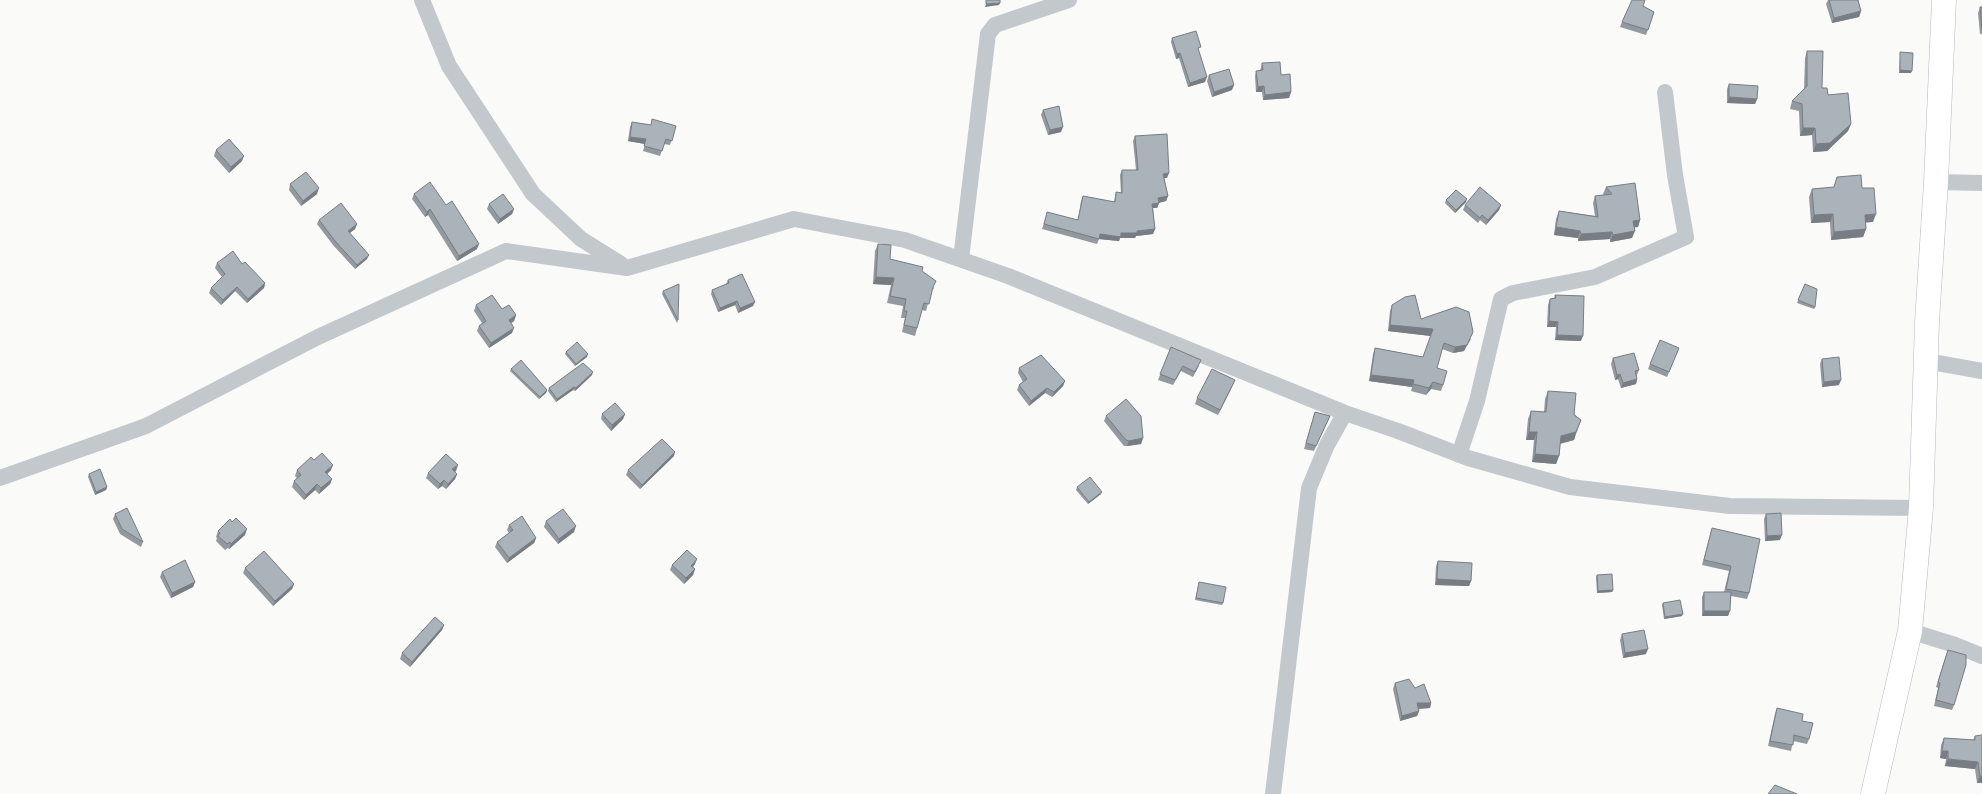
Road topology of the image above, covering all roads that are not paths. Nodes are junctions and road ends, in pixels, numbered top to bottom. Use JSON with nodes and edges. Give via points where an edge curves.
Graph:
{"nodes":[{"id":1,"x":422,"y":0,"type":"edge"},
{"id":2,"x":1069,"y":0,"type":"edge"},
{"id":3,"x":1944,"y":0,"type":"edge"},
{"id":4,"x":1665,"y":92,"type":"dead end"},
{"id":5,"x":1936,"y":182,"type":"junction"},
{"id":6,"x":1982,"y":183,"type":"edge"},
{"id":7,"x":961,"y":260,"type":"junction"},
{"id":8,"x":627,"y":268,"type":"junction"},
{"id":9,"x":1926,"y":361,"type":"junction"},
{"id":10,"x":1982,"y":371,"type":"edge"},
{"id":11,"x":1345,"y":413,"type":"junction"},
{"id":12,"x":1460,"y":455,"type":"junction"},
{"id":13,"x":0,"y":478,"type":"edge"},
{"id":14,"x":1922,"y":508,"type":"junction"},
{"id":15,"x":1910,"y":631,"type":"junction"},
{"id":16,"x":1982,"y":656,"type":"edge"},
{"id":17,"x":1273,"y":794,"type":"edge"},
{"id":18,"x":1873,"y":794,"type":"edge"}],
"edges":[{"from":1,"to":8,"type":"street","via":[[449,66],[532,194],[581,239]]},
{"from":2,"to":7,"type":"street","via":[[1000,23],[988,34]]},
{"from":3,"to":5,"type":"street"},
{"from":4,"to":12,"type":"street","via":[[1686,237],[1595,277],[1514,293],[1501,300],[1477,401]]},
{"from":5,"to":6,"type":"street"},
{"from":5,"to":9,"type":"street"},
{"from":7,"to":8,"type":"street","via":[[904,240],[794,220]]},
{"from":7,"to":11,"type":"street","via":[[1101,312]]},
{"from":8,"to":13,"type":"street","via":[[506,251],[318,337],[146,426]]},
{"from":9,"to":10,"type":"street"},
{"from":9,"to":14,"type":"street"},
{"from":11,"to":12,"type":"street"},
{"from":11,"to":17,"type":"street","via":[[1308,488]]},
{"from":12,"to":14,"type":"street","via":[[1570,487],[1730,506]]},
{"from":14,"to":15,"type":"street"},
{"from":15,"to":16,"type":"street"},
{"from":15,"to":18,"type":"street"}]}
